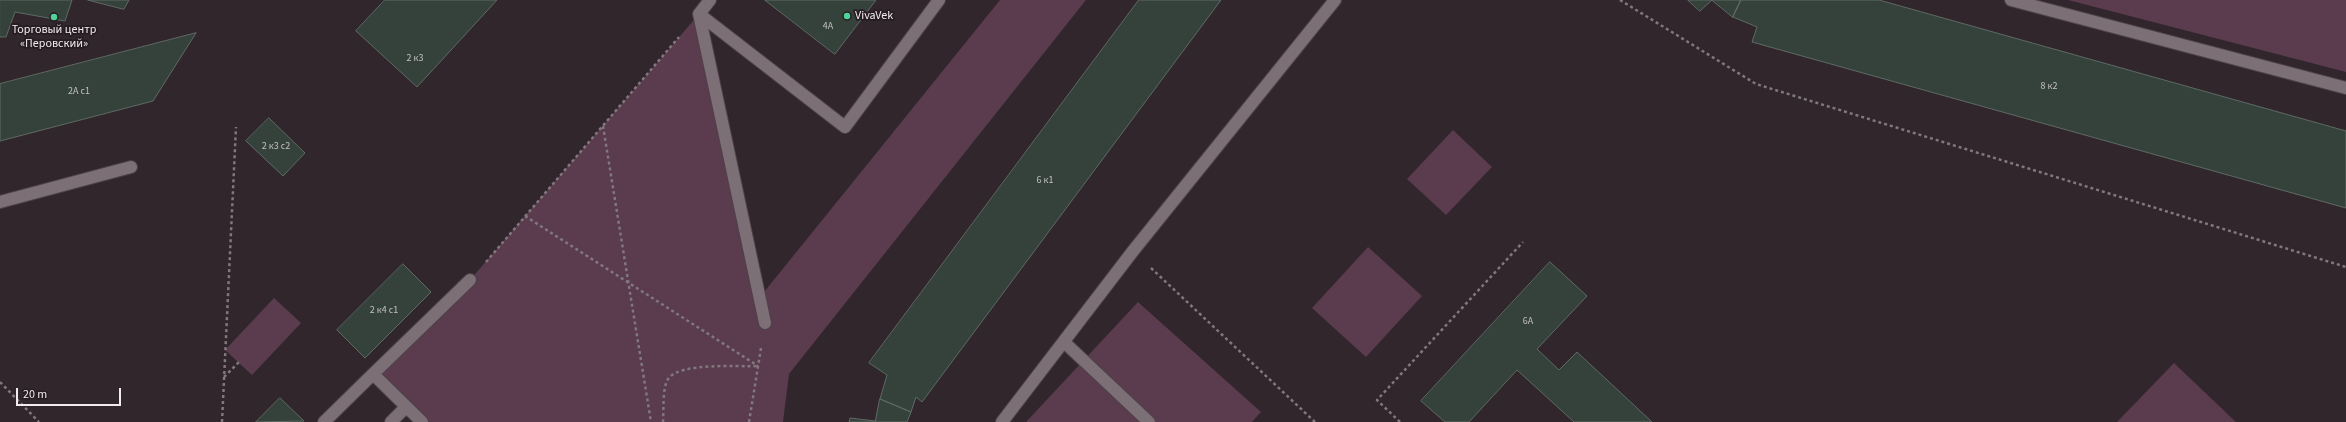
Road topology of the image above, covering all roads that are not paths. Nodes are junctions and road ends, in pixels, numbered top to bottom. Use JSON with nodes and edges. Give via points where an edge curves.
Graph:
{"nodes":[{"id":1,"x":710,"y":0,"type":"edge"},
{"id":2,"x":939,"y":0,"type":"edge"},
{"id":3,"x":1335,"y":0,"type":"edge"},
{"id":4,"x":2011,"y":0,"type":"edge"},
{"id":5,"x":699,"y":14,"type":"junction"},
{"id":6,"x":2346,"y":88,"type":"edge"},
{"id":7,"x":131,"y":167,"type":"dead end"},
{"id":8,"x":0,"y":202,"type":"edge"},
{"id":9,"x":470,"y":280,"type":"road end"},
{"id":10,"x":766,"y":324,"type":"road end"},
{"id":11,"x":1064,"y":342,"type":"junction"},
{"id":12,"x":373,"y":374,"type":"junction"},
{"id":13,"x":406,"y":407,"type":"junction"},
{"id":14,"x":324,"y":422,"type":"edge"},
{"id":15,"x":391,"y":422,"type":"edge"},
{"id":16,"x":422,"y":422,"type":"edge"},
{"id":17,"x":1002,"y":422,"type":"edge"},
{"id":18,"x":1149,"y":422,"type":"edge"}],
"edges":[{"from":1,"to":5,"type":"lane"},
{"from":2,"to":5,"type":"lane","via":[[845,127]]},
{"from":3,"to":11,"type":"lane","via":[[1133,251]]},
{"from":4,"to":6,"type":"lane"},
{"from":5,"to":10,"type":"lane"},
{"from":7,"to":8,"type":"lane"},
{"from":9,"to":12,"type":"lane"},
{"from":11,"to":17,"type":"lane"},
{"from":11,"to":18,"type":"lane"},
{"from":12,"to":13,"type":"lane"},
{"from":12,"to":14,"type":"lane"},
{"from":13,"to":15,"type":"lane"},
{"from":13,"to":16,"type":"lane"}]}
